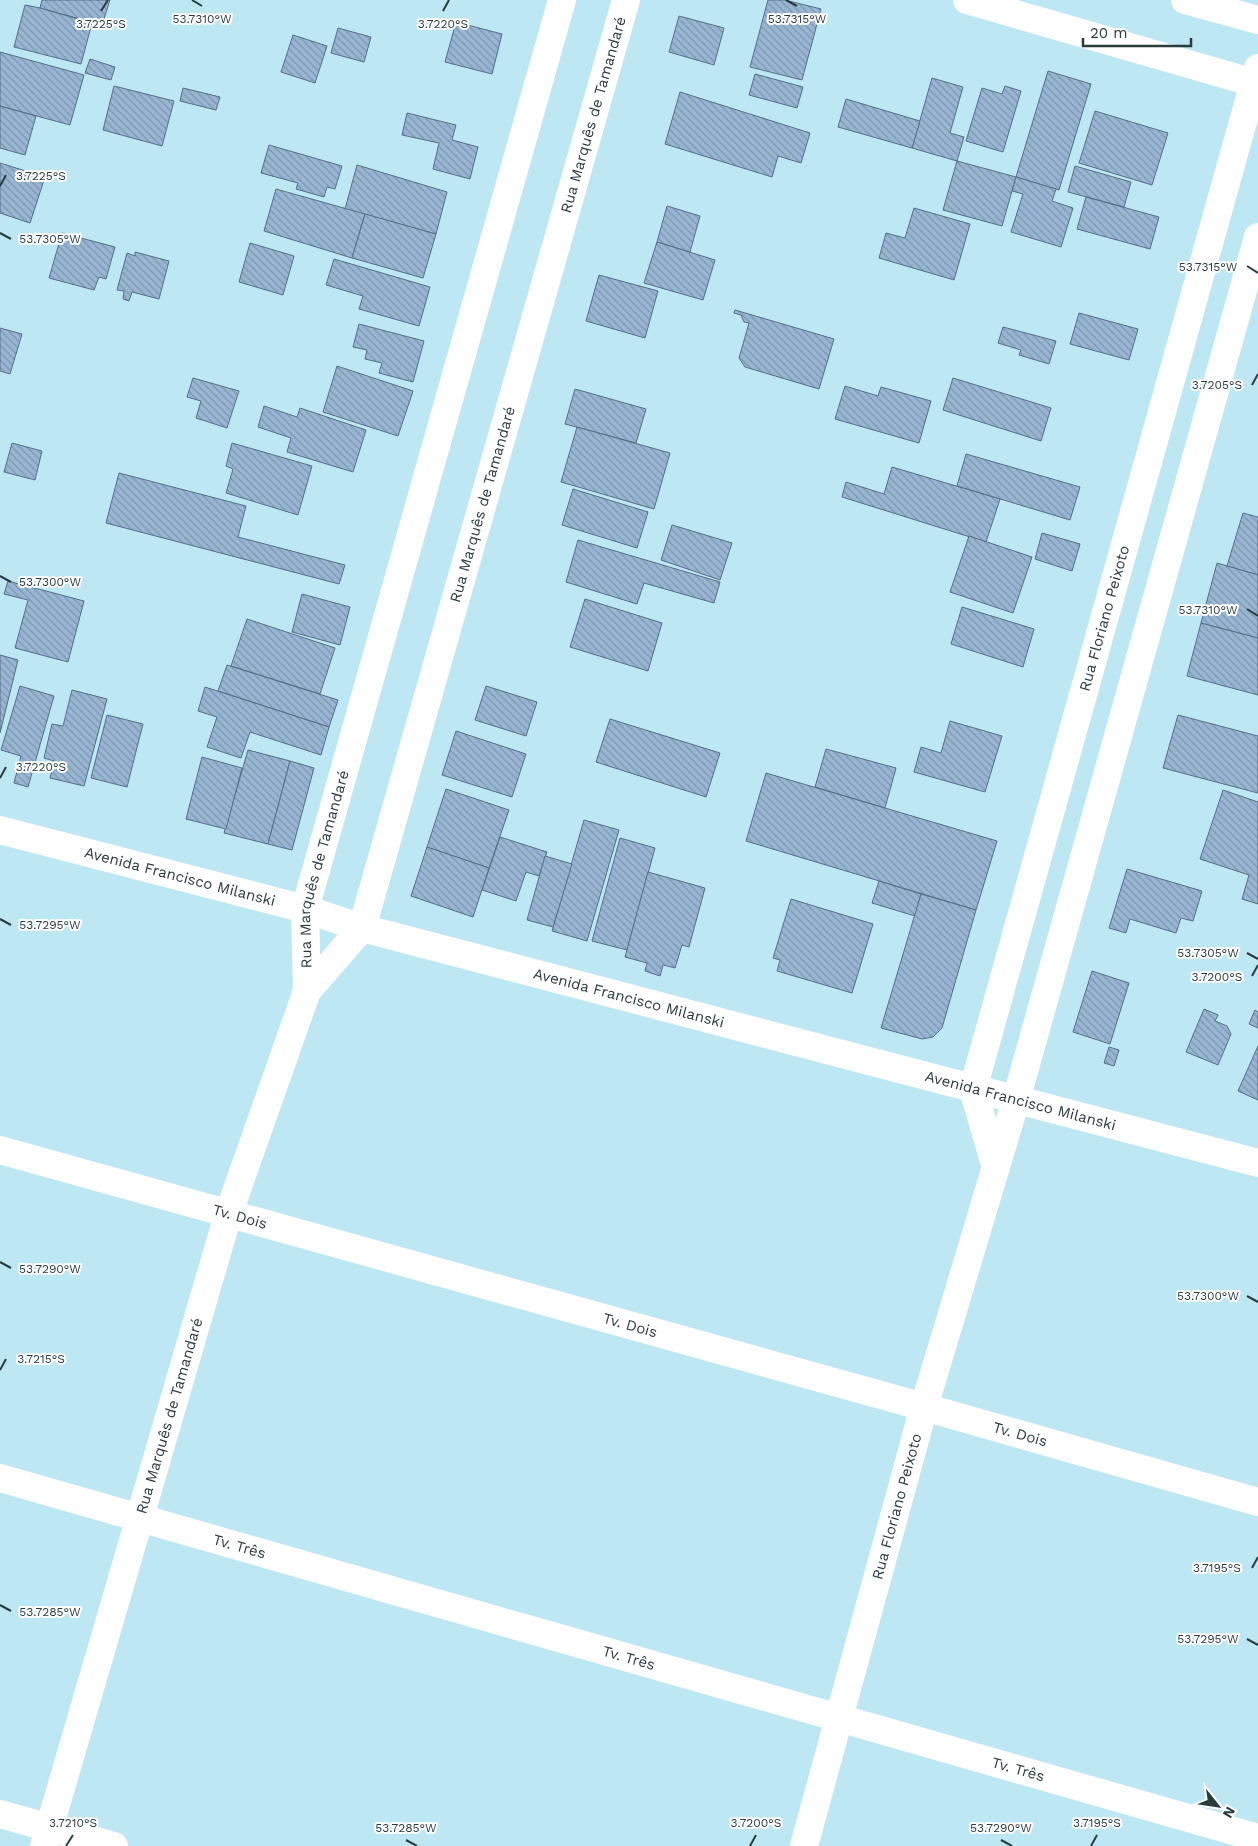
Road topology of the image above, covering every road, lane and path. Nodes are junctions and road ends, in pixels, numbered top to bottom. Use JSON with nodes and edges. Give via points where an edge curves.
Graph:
{"nodes":[{"id":1,"x":562,"y":0,"type":"edge"},
{"id":2,"x":626,"y":0,"type":"edge"},
{"id":3,"x":967,"y":0,"type":"edge"},
{"id":4,"x":1185,"y":0,"type":"edge"},
{"id":5,"x":1258,"y":20,"type":"edge"},
{"id":6,"x":1257,"y":78,"type":"edge"},
{"id":7,"x":1258,"y":237,"type":"edge"},
{"id":8,"x":0,"y":830,"type":"edge"},
{"id":9,"x":305,"y":909,"type":"junction"},
{"id":10,"x":362,"y":928,"type":"junction"},
{"id":11,"x":307,"y":991,"type":"junction"},
{"id":12,"x":973,"y":1089,"type":"junction"},
{"id":13,"x":1016,"y":1100,"type":"junction"},
{"id":14,"x":0,"y":1150,"type":"edge"},
{"id":15,"x":1258,"y":1163,"type":"edge"},
{"id":16,"x":996,"y":1168,"type":"junction"},
{"id":17,"x":228,"y":1214,"type":"junction"},
{"id":18,"x":924,"y":1407,"type":"junction"},
{"id":19,"x":0,"y":1478,"type":"edge"},
{"id":20,"x":1258,"y":1502,"type":"edge"},
{"id":21,"x":139,"y":1517,"type":"junction"},
{"id":22,"x":840,"y":1718,"type":"junction"},
{"id":23,"x":0,"y":1814,"type":"edge"},
{"id":24,"x":47,"y":1837,"type":"edge"},
{"id":25,"x":1258,"y":1838,"type":"edge"},
{"id":26,"x":114,"y":1846,"type":"edge"},
{"id":27,"x":804,"y":1846,"type":"edge"}],
"edges":[{"from":1,"to":9,"type":"street","name":"Rua Marquês de Tamandaré"},
{"from":2,"to":10,"type":"street","name":"Rua Marquês de Tamandaré"},
{"from":3,"to":6,"type":"street"},
{"from":4,"to":5,"type":"street"},
{"from":6,"to":12,"type":"street","name":"Rua Floriano Peixoto"},
{"from":7,"to":13,"type":"street","name":"Rua Floriano Peixoto"},
{"from":8,"to":9,"type":"street","name":"Avenida Francisco Milanski"},
{"from":9,"to":10,"type":"street","name":"Avenida Francisco Milanski"},
{"from":9,"to":11,"type":"street","name":"Rua Marquês de Tamandaré"},
{"from":10,"to":11,"type":"street","name":"Rua Marquês de Tamandaré"},
{"from":10,"to":12,"type":"street","name":"Avenida Francisco Milanski"},
{"from":11,"to":17,"type":"street","name":"Rua Marquês de Tamandaré"},
{"from":12,"to":13,"type":"street","name":"Avenida Francisco Milanski"},
{"from":12,"to":16,"type":"street"},
{"from":13,"to":15,"type":"street","name":"Avenida Francisco Milanski"},
{"from":13,"to":16,"type":"street","name":"Rua Floriano Peixoto"},
{"from":14,"to":17,"type":"street","name":"Tv. Dois"},
{"from":16,"to":18,"type":"street","name":"Rua Floriano Peixoto"},
{"from":17,"to":18,"type":"street","name":"Tv. Dois"},
{"from":17,"to":21,"type":"street","name":"Rua Marquês de Tamandaré"},
{"from":18,"to":20,"type":"street","name":"Tv. Dois"},
{"from":18,"to":22,"type":"street","name":"Rua Floriano Peixoto"},
{"from":19,"to":21,"type":"street","name":"Tv. Três"},
{"from":21,"to":22,"type":"street","name":"Tv. Três"},
{"from":21,"to":24,"type":"street","name":"Rua Marquês de Tamandaré"},
{"from":22,"to":25,"type":"street","name":"Tv. Três"},
{"from":22,"to":27,"type":"street","name":"Rua Floriano Peixoto"},
{"from":23,"to":24,"type":"street"},
{"from":24,"to":26,"type":"street"}]}
